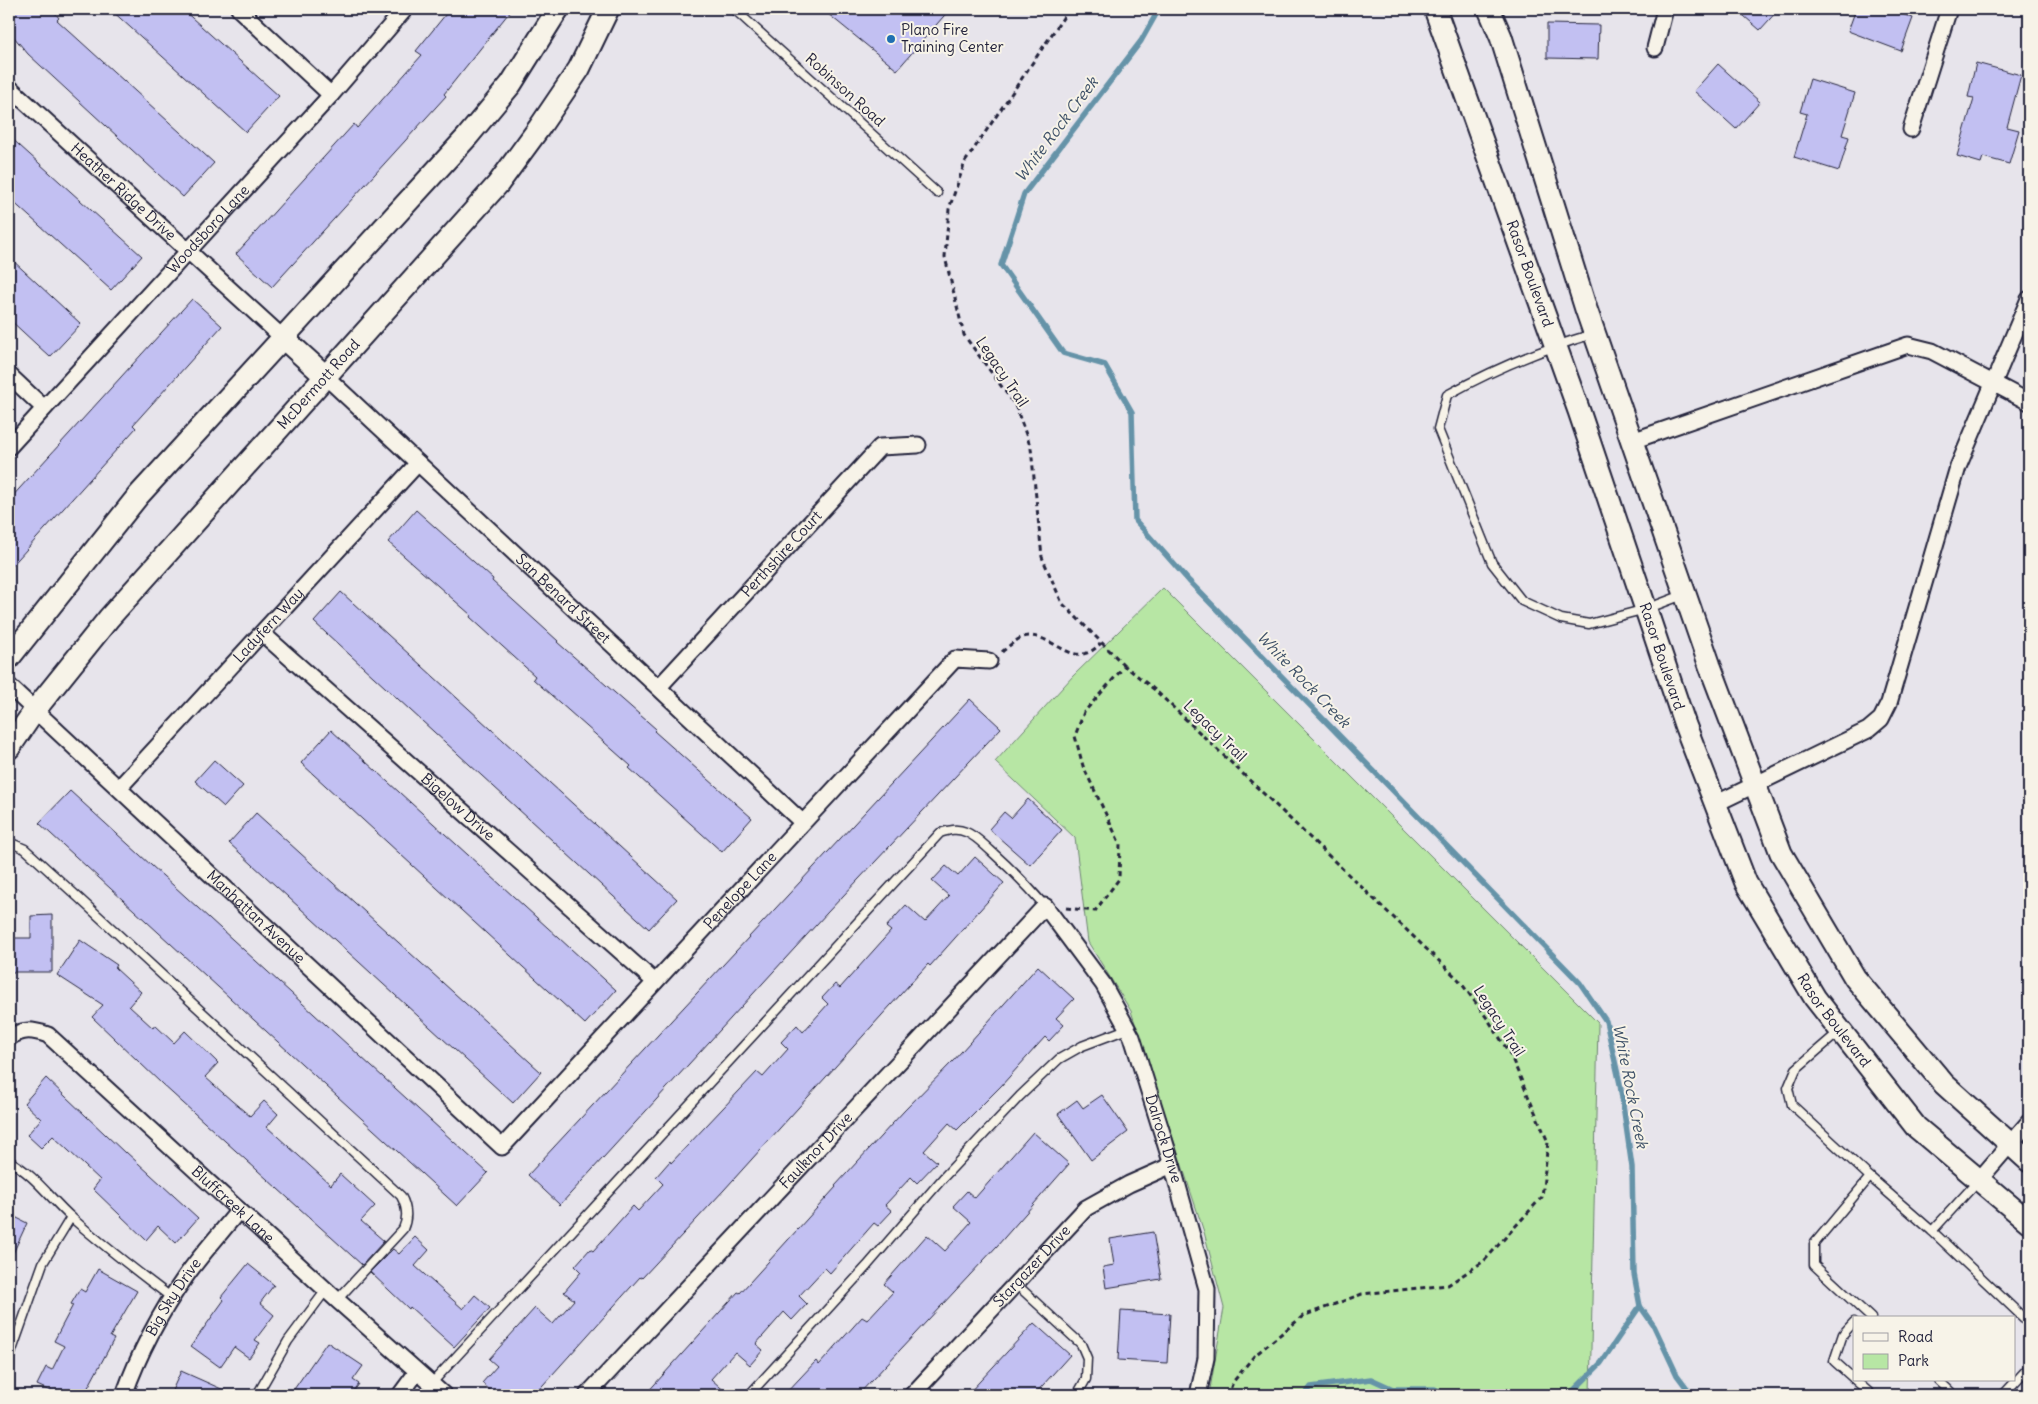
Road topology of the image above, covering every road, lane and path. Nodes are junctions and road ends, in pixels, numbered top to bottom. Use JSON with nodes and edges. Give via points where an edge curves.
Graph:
{"nodes":[{"id":1,"x":238,"y":9,"type":"edge"},
{"id":2,"x":405,"y":9,"type":"edge"},
{"id":3,"x":558,"y":9,"type":"edge"},
{"id":4,"x":608,"y":9,"type":"edge"},
{"id":5,"x":734,"y":9,"type":"edge"},
{"id":6,"x":1069,"y":9,"type":"edge"},
{"id":7,"x":1435,"y":9,"type":"edge"},
{"id":8,"x":1489,"y":9,"type":"edge"},
{"id":9,"x":1665,"y":9,"type":"edge"},
{"id":10,"x":1949,"y":9,"type":"edge"},
{"id":11,"x":1655,"y":48,"type":"dead end"},
{"id":12,"x":9,"y":87,"type":"edge"},
{"id":13,"x":331,"y":95,"type":"junction"},
{"id":14,"x":1911,"y":129,"type":"dead end"},
{"id":15,"x":937,"y":192,"type":"dead end"},
{"id":16,"x":188,"y":251,"type":"junction"},
{"id":17,"x":2029,"y":299,"type":"edge"},
{"id":18,"x":1595,"y":334,"type":"junction"},
{"id":19,"x":282,"y":337,"type":"junction"},
{"id":20,"x":1556,"y":345,"type":"junction"},
{"id":21,"x":9,"y":375,"type":"edge"},
{"id":22,"x":325,"y":376,"type":"junction"},
{"id":23,"x":1994,"y":384,"type":"junction"},
{"id":24,"x":2029,"y":402,"type":"edge"},
{"id":25,"x":44,"y":408,"type":"junction"},
{"id":26,"x":1632,"y":441,"type":"junction"},
{"id":27,"x":918,"y":445,"type":"dead end"},
{"id":28,"x":9,"y":447,"type":"edge"},
{"id":29,"x":418,"y":462,"type":"junction"},
{"id":30,"x":1685,"y":594,"type":"junction"},
{"id":31,"x":1646,"y":609,"type":"junction"},
{"id":32,"x":262,"y":633,"type":"junction"},
{"id":33,"x":1101,"y":643,"type":"junction"},
{"id":34,"x":9,"y":658,"type":"edge"},
{"id":35,"x":989,"y":660,"type":"joint"},
{"id":36,"x":1125,"y":666,"type":"junction"},
{"id":37,"x":9,"y":686,"type":"edge"},
{"id":38,"x":659,"y":687,"type":"junction"},
{"id":39,"x":35,"y":710,"type":"junction"},
{"id":40,"x":9,"y":748,"type":"edge"},
{"id":41,"x":1756,"y":786,"type":"junction"},
{"id":42,"x":119,"y":788,"type":"junction"},
{"id":43,"x":1716,"y":804,"type":"junction"},
{"id":44,"x":802,"y":822,"type":"junction"},
{"id":45,"x":9,"y":842,"type":"edge"},
{"id":46,"x":1045,"y":906,"type":"junction"},
{"id":47,"x":655,"y":982,"type":"junction"},
{"id":48,"x":1127,"y":1028,"type":"junction"},
{"id":49,"x":1840,"y":1031,"type":"junction"},
{"id":50,"x":13,"y":1035,"type":"edge"},
{"id":51,"x":2029,"y":1122,"type":"edge"},
{"id":52,"x":2010,"y":1144,"type":"junction"},
{"id":53,"x":502,"y":1146,"type":"joint"},
{"id":54,"x":9,"y":1161,"type":"edge"},
{"id":55,"x":2029,"y":1161,"type":"edge"},
{"id":56,"x":1172,"y":1165,"type":"junction"},
{"id":57,"x":1870,"y":1177,"type":"junction"},
{"id":58,"x":1979,"y":1180,"type":"junction"},
{"id":59,"x":238,"y":1210,"type":"junction"},
{"id":60,"x":71,"y":1217,"type":"junction"},
{"id":61,"x":2029,"y":1222,"type":"edge"},
{"id":62,"x":1932,"y":1231,"type":"junction"},
{"id":63,"x":1016,"y":1284,"type":"junction"},
{"id":64,"x":332,"y":1295,"type":"junction"},
{"id":65,"x":172,"y":1298,"type":"junction"},
{"id":66,"x":1864,"y":1311,"type":"junction"},
{"id":67,"x":1860,"y":1316,"type":"edge"},
{"id":68,"x":1869,"y":1316,"type":"edge"},
{"id":69,"x":1853,"y":1323,"type":"edge"},
{"id":70,"x":2029,"y":1323,"type":"edge"},
{"id":71,"x":9,"y":1359,"type":"edge"},
{"id":72,"x":2029,"y":1367,"type":"edge"},
{"id":73,"x":417,"y":1372,"type":"junction"},
{"id":74,"x":1853,"y":1378,"type":"edge"},
{"id":75,"x":2016,"y":1381,"type":"edge"},
{"id":76,"x":1857,"y":1382,"type":"edge"},
{"id":77,"x":1940,"y":1382,"type":"edge"},
{"id":78,"x":2015,"y":1382,"type":"edge"},
{"id":79,"x":431,"y":1384,"type":"junction"},
{"id":80,"x":124,"y":1395,"type":"edge"},
{"id":81,"x":257,"y":1395,"type":"edge"},
{"id":82,"x":400,"y":1395,"type":"edge"},
{"id":83,"x":444,"y":1395,"type":"edge"},
{"id":84,"x":587,"y":1395,"type":"edge"},
{"id":85,"x":749,"y":1395,"type":"edge"},
{"id":86,"x":912,"y":1395,"type":"edge"},
{"id":87,"x":1077,"y":1395,"type":"edge"},
{"id":88,"x":1198,"y":1395,"type":"edge"},
{"id":89,"x":1228,"y":1395,"type":"edge"},
{"id":90,"x":1872,"y":1395,"type":"edge"},
{"id":91,"x":1954,"y":1395,"type":"edge"},
{"id":92,"x":2003,"y":1395,"type":"edge"}],
"edges":[{"from":1,"to":13,"type":"street"},
{"from":2,"to":13,"type":"street","name":"Woodsboro Lane"},
{"from":3,"to":19,"type":"main road","via":[[511,84],[467,137]]},
{"from":4,"to":22,"type":"main road","name":"McDermott Road","via":[[579,69],[498,184]]},
{"from":5,"to":15,"type":"lane","name":"Robinson Road"},
{"from":6,"to":33,"type":"path","name":"Legacy Trail","via":[[965,162],[949,209],[945,258],[964,335],[1015,405],[1031,448],[1042,557],[1062,603]]},
{"from":7,"to":20,"type":"main road","name":"Rasor Boulevard"},
{"from":8,"to":18,"type":"main road","via":[[1501,37]]},
{"from":9,"to":11,"type":"street"},
{"from":10,"to":14,"type":"street"},
{"from":12,"to":16,"type":"street","name":"Heather Ridge Drive"},
{"from":13,"to":16,"type":"street","name":"Woodsboro Lane"},
{"from":16,"to":19,"type":"street","name":"Heather Ridge Drive"},
{"from":16,"to":25,"type":"street","name":"Woodsboro Lane"},
{"from":17,"to":23,"type":"street"},
{"from":18,"to":20,"type":"lane"},
{"from":18,"to":26,"type":"main road"},
{"from":19,"to":22,"type":"main road"},
{"from":19,"to":34,"type":"main road","via":[[138,496]]},
{"from":20,"to":31,"type":"main road","name":"Rasor Boulevard"},
{"from":20,"to":31,"type":"lane","via":[[1486,374],[1447,395],[1438,430],[1492,564],[1522,601],[1561,619],[1589,624]]},
{"from":21,"to":25,"type":"street"},
{"from":22,"to":29,"type":"street","name":"San Benard Street"},
{"from":22,"to":39,"type":"main road","name":"McDermott Road","via":[[109,618]]},
{"from":23,"to":24,"type":"street"},
{"from":23,"to":26,"type":"street","via":[[1932,351],[1908,345]]},
{"from":23,"to":41,"type":"street","via":[[1958,467],[1890,703],[1881,719],[1868,730]]},
{"from":25,"to":28,"type":"street","name":"Woodsboro Lane"},
{"from":26,"to":30,"type":"main road"},
{"from":27,"to":38,"type":"street","name":"Perthshire Court","via":[[880,447]]},
{"from":29,"to":32,"type":"street","name":"Ladyfern Way"},
{"from":29,"to":38,"type":"street","name":"San Benard Street"},
{"from":30,"to":31,"type":"lane"},
{"from":30,"to":41,"type":"main road"},
{"from":31,"to":43,"type":"main road","name":"Rasor Boulevard"},
{"from":32,"to":42,"type":"street","name":"Ladyfern Way"},
{"from":32,"to":47,"type":"street","name":"Bigelow Drive"},
{"from":33,"to":35,"type":"path","via":[[1086,654],[1074,654],[1041,638],[1027,636]]},
{"from":33,"to":36,"type":"path","name":"Legacy Trail"},
{"from":35,"to":44,"type":"street","name":"Penelope Lane","via":[[955,659]]},
{"from":36,"to":46,"type":"path","via":[[1084,712],[1074,736],[1083,766],[1120,844],[1119,879],[1095,911]]},
{"from":36,"to":89,"type":"path","name":"Legacy Trail","via":[[1156,690],[1459,980],[1510,1054],[1548,1142],[1542,1197],[1484,1261],[1448,1285],[1362,1294],[1303,1316],[1254,1356],[1233,1382]]},
{"from":37,"to":39,"type":"street","name":"Manhattan Avenue"},
{"from":38,"to":44,"type":"street","name":"San Benard Street"},
{"from":39,"to":40,"type":"main road","name":"McDermott Road"},
{"from":39,"to":42,"type":"street","name":"Manhattan Avenue"},
{"from":41,"to":43,"type":"street"},
{"from":41,"to":52,"type":"main road","via":[[1781,853],[1855,978],[1944,1084]]},
{"from":42,"to":53,"type":"street","name":"Manhattan Avenue"},
{"from":43,"to":49,"type":"main road","name":"Rasor Boulevard","via":[[1746,883],[1815,998]]},
{"from":44,"to":47,"type":"street","name":"Penelope Lane"},
{"from":45,"to":64,"type":"lane","via":[[24,849],[73,892],[402,1196],[407,1221],[403,1229]]},
{"from":46,"to":48,"type":"street","name":"Dalrock Drive","via":[[1103,984]]},
{"from":46,"to":79,"type":"lane","via":[[978,839],[958,829],[940,834]]},
{"from":46,"to":84,"type":"street","name":"Faulknor Drive"},
{"from":47,"to":53,"type":"street","name":"Penelope Lane"},
{"from":48,"to":56,"type":"street","name":"Dalrock Drive"},
{"from":48,"to":85,"type":"lane","via":[[1059,1059],[1020,1096]]},
{"from":49,"to":57,"type":"lane","via":[[1796,1069],[1788,1088],[1792,1105]]},
{"from":49,"to":58,"type":"main road","name":"Rasor Boulevard","via":[[1916,1127]]},
{"from":50,"to":59,"type":"street","name":"Bluffcreek Lane","via":[[33,1030],[48,1035]]},
{"from":51,"to":52,"type":"street"},
{"from":52,"to":55,"type":"main road"},
{"from":52,"to":58,"type":"street"},
{"from":54,"to":60,"type":"lane","via":[[41,1185]]},
{"from":56,"to":63,"type":"street","name":"Stargazer Drive","via":[[1086,1208]]},
{"from":56,"to":88,"type":"street","name":"Dalrock Drive","via":[[1207,1289],[1206,1358]]},
{"from":57,"to":62,"type":"lane"},
{"from":57,"to":66,"type":"lane","via":[[1814,1244],[1814,1265]]},
{"from":58,"to":61,"type":"main road","name":"Rasor Boulevard"},
{"from":58,"to":62,"type":"lane"},
{"from":59,"to":64,"type":"street","name":"Bluffcreek Lane"},
{"from":59,"to":65,"type":"street","name":"Big Sky Drive","via":[[186,1275]]},
{"from":60,"to":65,"type":"lane"},
{"from":60,"to":71,"type":"lane","via":[[43,1263]]},
{"from":62,"to":70,"type":"lane"},
{"from":63,"to":86,"type":"street","name":"Stargazer Drive"},
{"from":63,"to":87,"type":"lane","via":[[1081,1344],[1087,1358],[1086,1379]]},
{"from":64,"to":73,"type":"street","name":"Bluffcreek Lane"},
{"from":64,"to":81,"type":"lane","via":[[288,1341]]},
{"from":65,"to":80,"type":"street","name":"Big Sky Drive","via":[[152,1331]]},
{"from":66,"to":67,"type":"lane"},
{"from":66,"to":68,"type":"lane"},
{"from":69,"to":74,"type":"lane","via":[[1843,1334],[1834,1361]]},
{"from":72,"to":75,"type":"lane"},
{"from":73,"to":79,"type":"street","name":"Bluffcreek Lane"},
{"from":73,"to":82,"type":"street"},
{"from":76,"to":90,"type":"lane"},
{"from":77,"to":91,"type":"lane"},
{"from":78,"to":92,"type":"lane"},
{"from":79,"to":83,"type":"street","name":"Bluffcreek Lane"}]}
